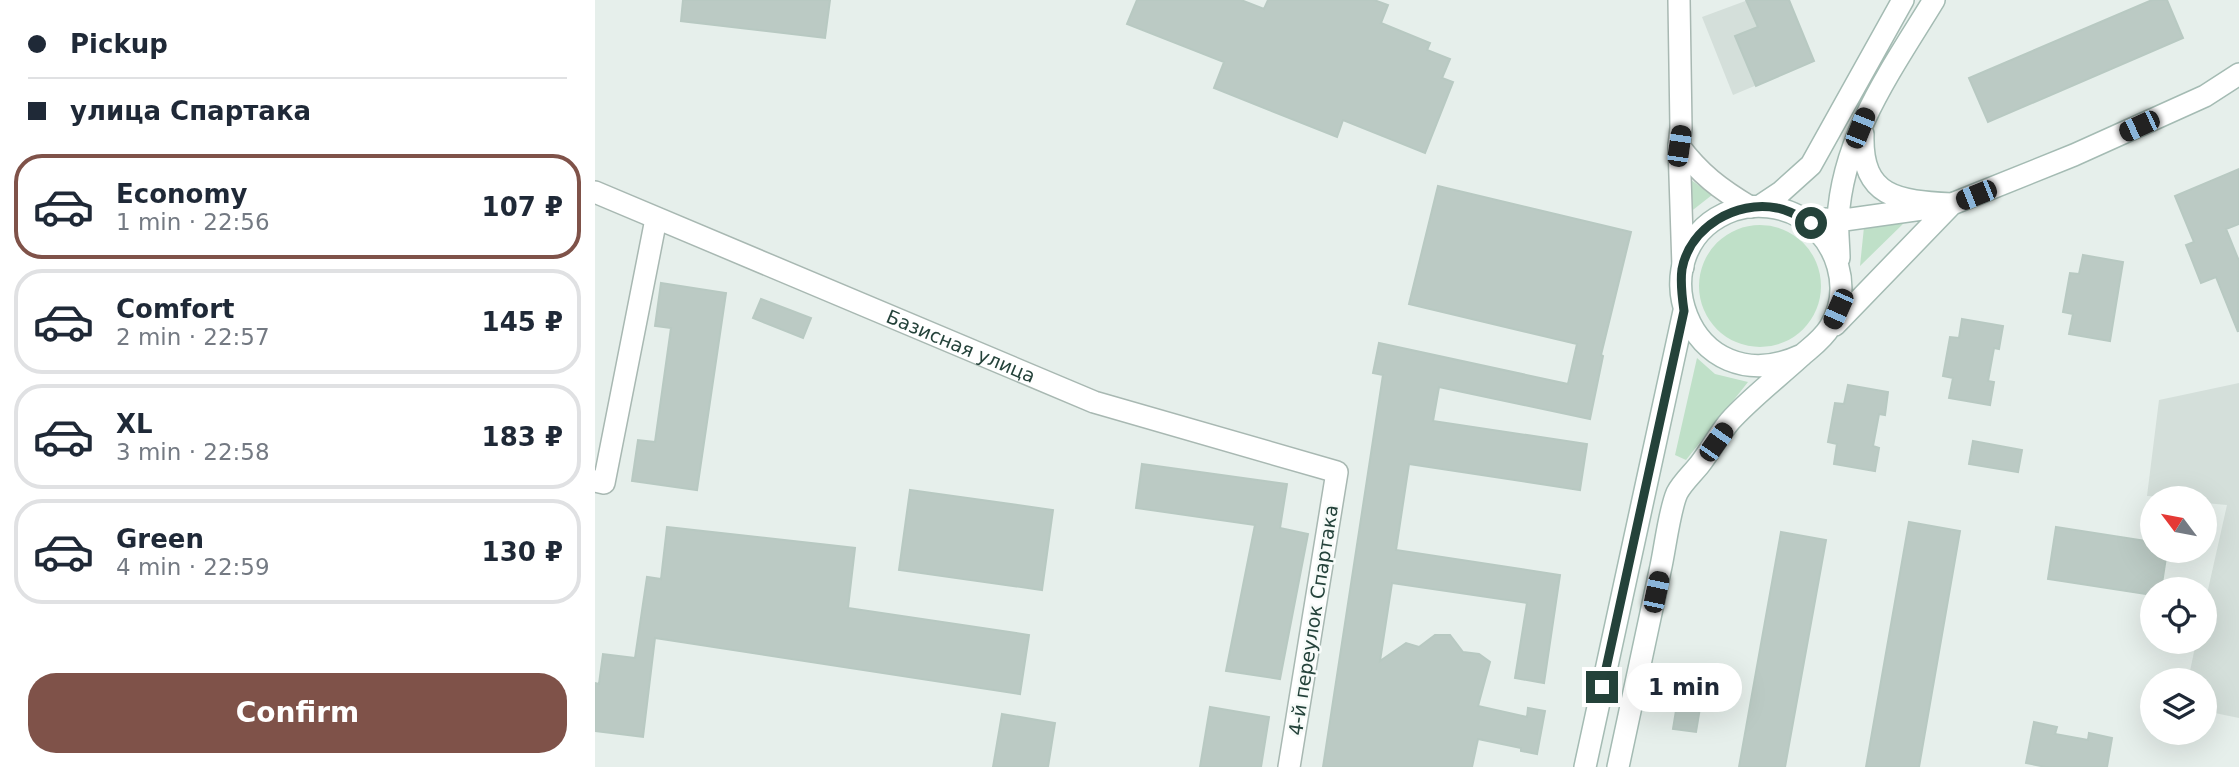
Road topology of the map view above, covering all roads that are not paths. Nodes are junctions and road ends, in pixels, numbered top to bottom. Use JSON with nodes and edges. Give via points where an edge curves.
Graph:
{"nodes":[{"id":1,"x":1679,"y":0,"type":"edge"},
{"id":2,"x":1903,"y":0,"type":"edge"},
{"id":3,"x":1934,"y":0,"type":"edge"},
{"id":4,"x":2239,"y":74,"type":"edge"},
{"id":5,"x":1870,"y":106,"type":"junction"},
{"id":6,"x":1679,"y":146,"type":"junction"},
{"id":7,"x":595,"y":192,"type":"edge"},
{"id":8,"x":1952,"y":204,"type":"junction"},
{"id":9,"x":1755,"y":207,"type":"junction"},
{"id":10,"x":1793,"y":213,"type":"junction"},
{"id":11,"x":656,"y":219,"type":"junction"},
{"id":12,"x":1837,"y":221,"type":"junction"},
{"id":13,"x":1683,"y":267,"type":"junction"},
{"id":14,"x":1840,"y":275,"type":"junction"},
{"id":15,"x":1684,"y":311,"type":"junction"},
{"id":16,"x":1821,"y":339,"type":"junction"},
{"id":17,"x":1802,"y":355,"type":"junction"},
{"id":18,"x":1337,"y":472,"type":"joint"},
{"id":19,"x":595,"y":481,"type":"edge"},
{"id":20,"x":1289,"y":767,"type":"edge"},
{"id":21,"x":1585,"y":767,"type":"edge"},
{"id":22,"x":1618,"y":767,"type":"edge"}],
"edges":[{"from":1,"to":6,"type":"street"},
{"from":2,"to":9,"type":"street","via":[[1811,165],[1781,192]]},
{"from":3,"to":5,"type":"street"},
{"from":4,"to":8,"type":"street","via":[[2157,118]]},
{"from":5,"to":8,"type":"street","via":[[1863,131],[1865,170],[1881,189],[1902,200]]},
{"from":5,"to":12,"type":"street","via":[[1851,150]]},
{"from":6,"to":9,"type":"street","via":[[1696,169],[1717,186]]},
{"from":6,"to":13,"type":"street"},
{"from":7,"to":11,"type":"street","name":"Базисная улица"},
{"from":8,"to":12,"type":"street"},
{"from":8,"to":16,"type":"street"},
{"from":9,"to":10,"type":"street"},
{"from":9,"to":13,"type":"street","via":[[1734,211],[1707,227],[1696,238]]},
{"from":10,"to":12,"type":"street"},
{"from":10,"to":14,"type":"street","via":[[1825,238]]},
{"from":11,"to":18,"type":"street","name":"Базисная улица","via":[[1094,402]]},
{"from":11,"to":19,"type":"street","via":[[604,483]]},
{"from":12,"to":14,"type":"street"},
{"from":13,"to":15,"type":"street"},
{"from":14,"to":16,"type":"street","via":[[1838,309]]},
{"from":15,"to":17,"type":"street","via":[[1706,346],[1723,358],[1763,367]]},
{"from":15,"to":21,"type":"street"},
{"from":16,"to":17,"type":"street"},
{"from":17,"to":22,"type":"street","via":[[1731,421],[1677,493]]},
{"from":18,"to":20,"type":"street","name":"4-й переулок Спартака"}]}
